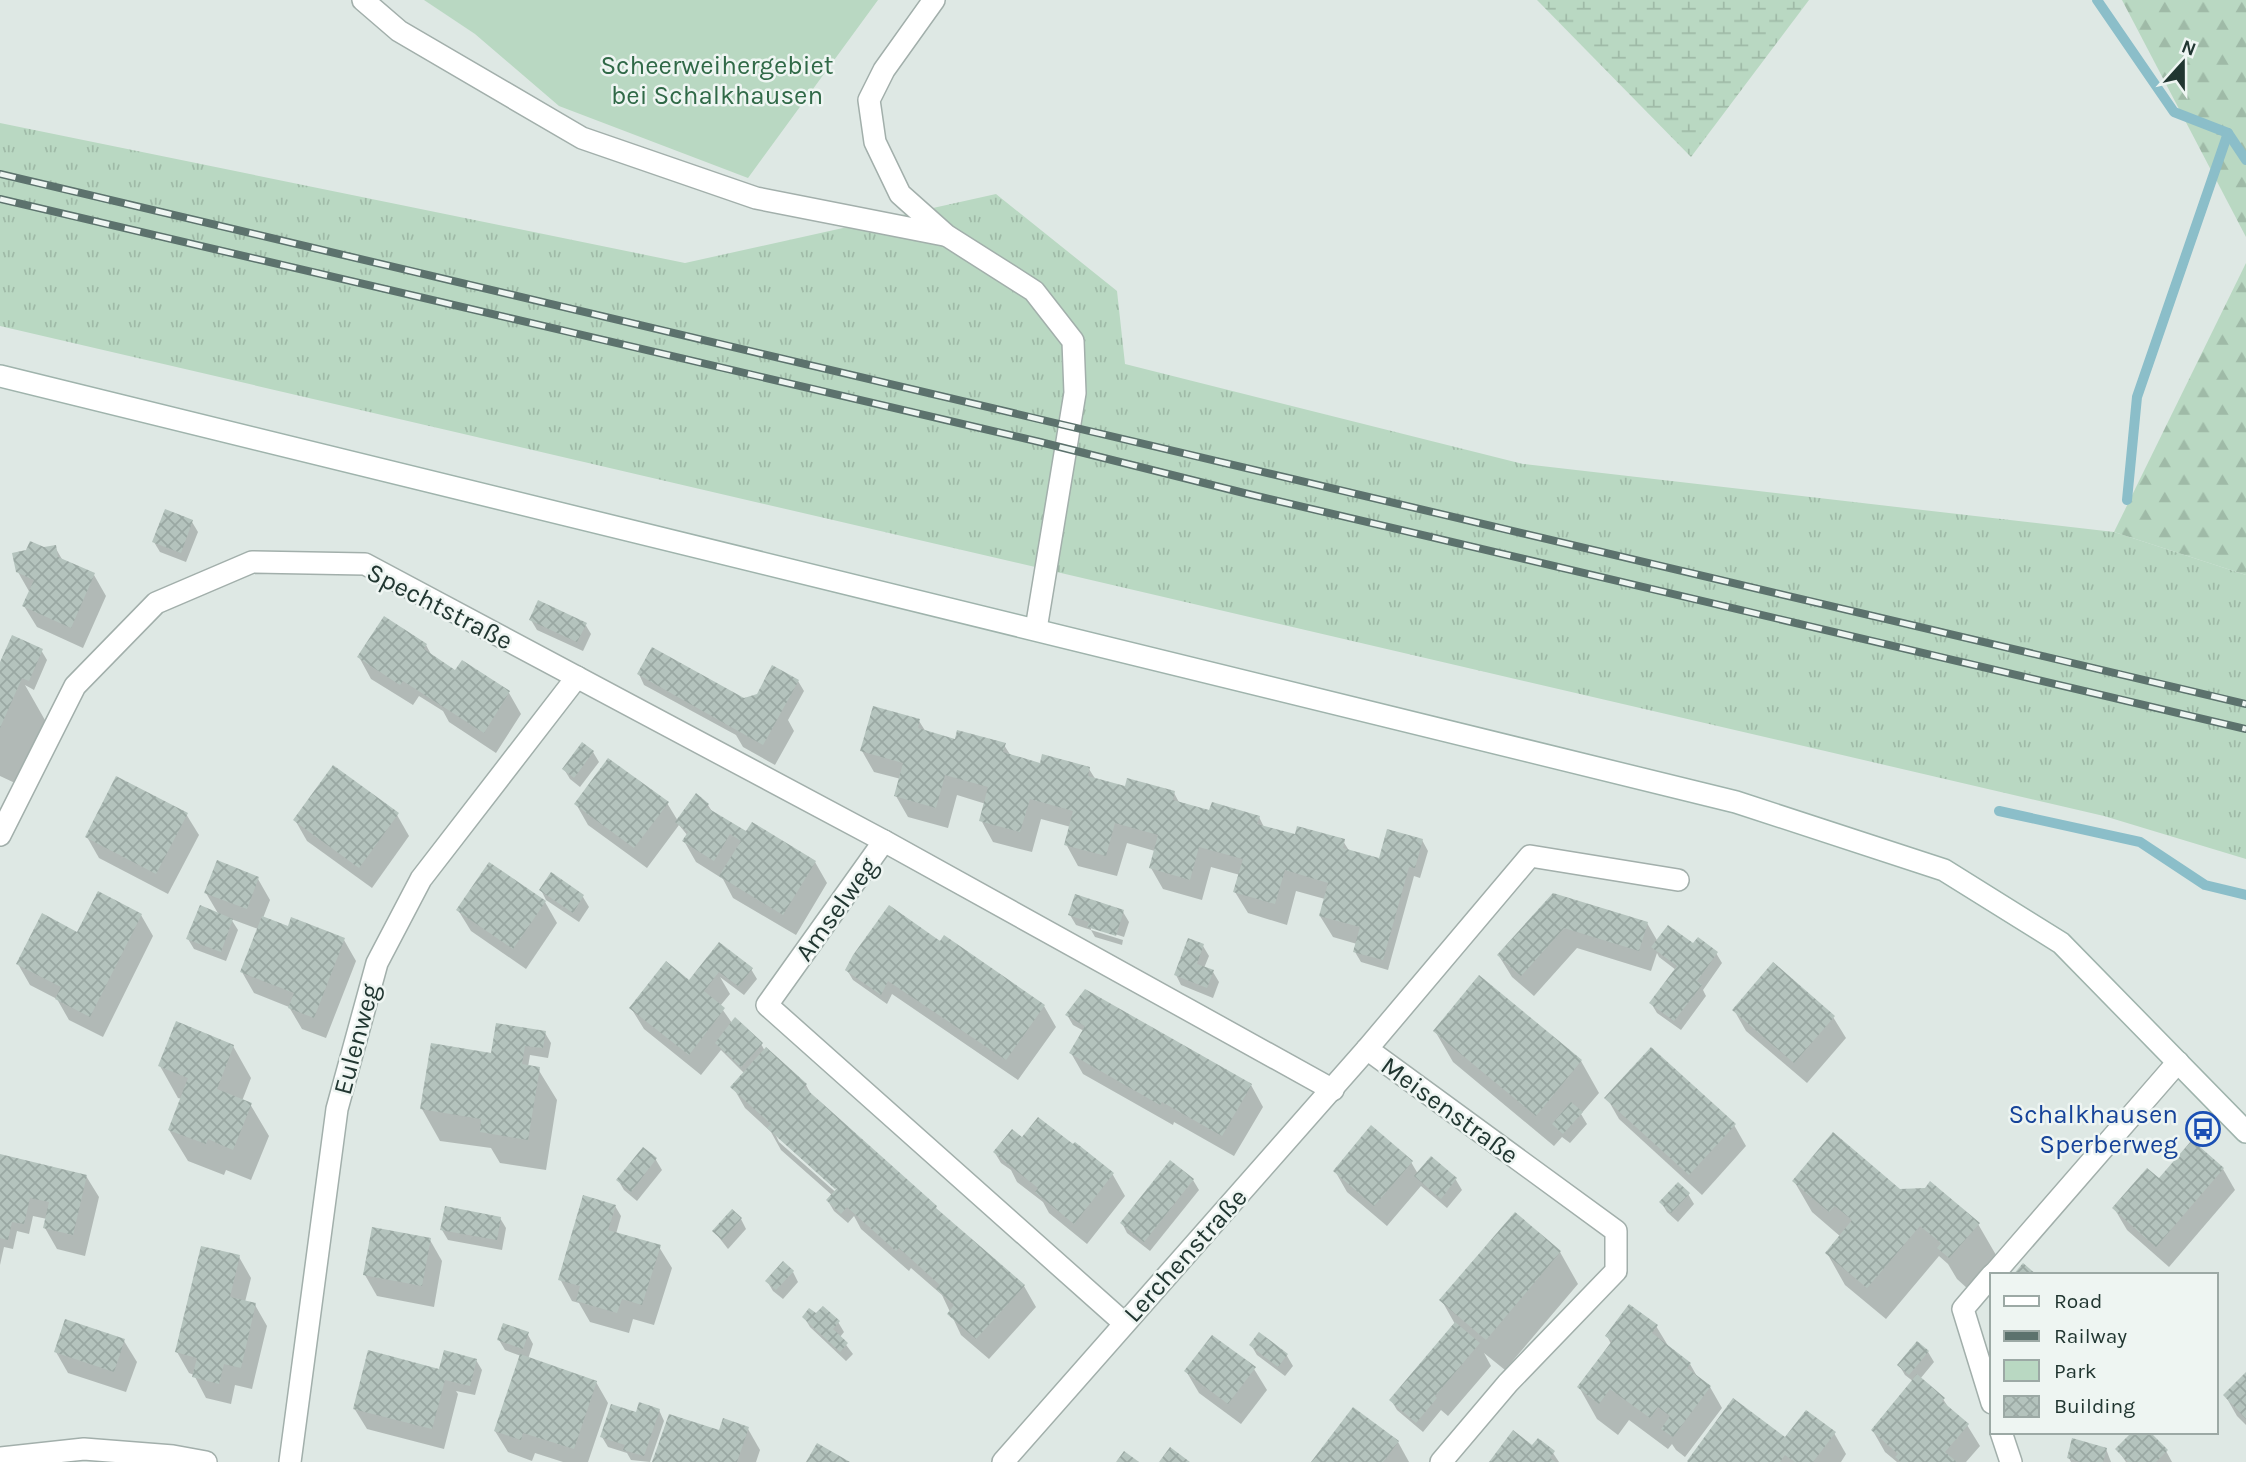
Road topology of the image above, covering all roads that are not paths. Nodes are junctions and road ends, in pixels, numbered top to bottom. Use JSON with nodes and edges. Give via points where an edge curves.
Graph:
{"nodes":[{"id":1,"x":363,"y":0,"type":"edge"},
{"id":2,"x":934,"y":0,"type":"edge"},
{"id":3,"x":946,"y":235,"type":"junction"},
{"id":4,"x":0,"y":376,"type":"edge"},
{"id":5,"x":1036,"y":629,"type":"junction"},
{"id":6,"x":578,"y":677,"type":"junction"},
{"id":7,"x":0,"y":835,"type":"edge"},
{"id":8,"x":884,"y":841,"type":"junction"},
{"id":9,"x":1678,"y":880,"type":"dead end"},
{"id":10,"x":1367,"y":1049,"type":"junction"},
{"id":11,"x":2178,"y":1062,"type":"junction"},
{"id":12,"x":1333,"y":1090,"type":"junction"},
{"id":13,"x":2246,"y":1132,"type":"edge"},
{"id":14,"x":1994,"y":1273,"type":"edge"},
{"id":15,"x":1990,"y":1277,"type":"edge"},
{"id":16,"x":1124,"y":1323,"type":"junction"},
{"id":17,"x":1990,"y":1397,"type":"edge"},
{"id":18,"x":2002,"y":1434,"type":"edge"},
{"id":19,"x":0,"y":1458,"type":"edge"},
{"id":20,"x":206,"y":1462,"type":"edge"},
{"id":21,"x":290,"y":1462,"type":"edge"},
{"id":22,"x":1003,"y":1462,"type":"edge"},
{"id":23,"x":1441,"y":1462,"type":"edge"},
{"id":24,"x":2011,"y":1462,"type":"edge"}],
"edges":[{"from":1,"to":3,"type":"street","via":[[398,31],[582,138],[756,198]]},
{"from":2,"to":3,"type":"street","via":[[884,70],[869,100],[875,142],[900,194]]},
{"from":3,"to":5,"type":"street","via":[[1034,291],[1073,341],[1075,393]]},
{"from":4,"to":5,"type":"street"},
{"from":5,"to":11,"type":"street","via":[[1736,802],[1944,870],[2061,943]]},
{"from":6,"to":7,"type":"street","name":"Spechtstraße","via":[[365,564],[253,562],[156,603],[75,686]]},
{"from":6,"to":8,"type":"street","name":"Spechtstraße"},
{"from":6,"to":21,"type":"street","name":"Eulenweg","via":[[421,879],[377,963],[337,1109]]},
{"from":8,"to":12,"type":"street","name":"Amselweg"},
{"from":8,"to":16,"type":"street","name":"Amselweg","via":[[767,1005]]},
{"from":9,"to":10,"type":"street","name":"Meisenstraße","via":[[1530,856]]},
{"from":10,"to":12,"type":"street","name":"Lerchenstraße"},
{"from":10,"to":23,"type":"street","name":"Meisenstraße","via":[[1616,1231],[1616,1271],[1508,1383]]},
{"from":11,"to":13,"type":"street"},
{"from":11,"to":14,"type":"street"},
{"from":12,"to":16,"type":"street","name":"Lerchenstraße"},
{"from":15,"to":17,"type":"street","via":[[1963,1309]]},
{"from":16,"to":22,"type":"street","name":"Lerchenstraße"},
{"from":18,"to":24,"type":"street"},
{"from":19,"to":20,"type":"street","via":[[83,1449]]}]}
